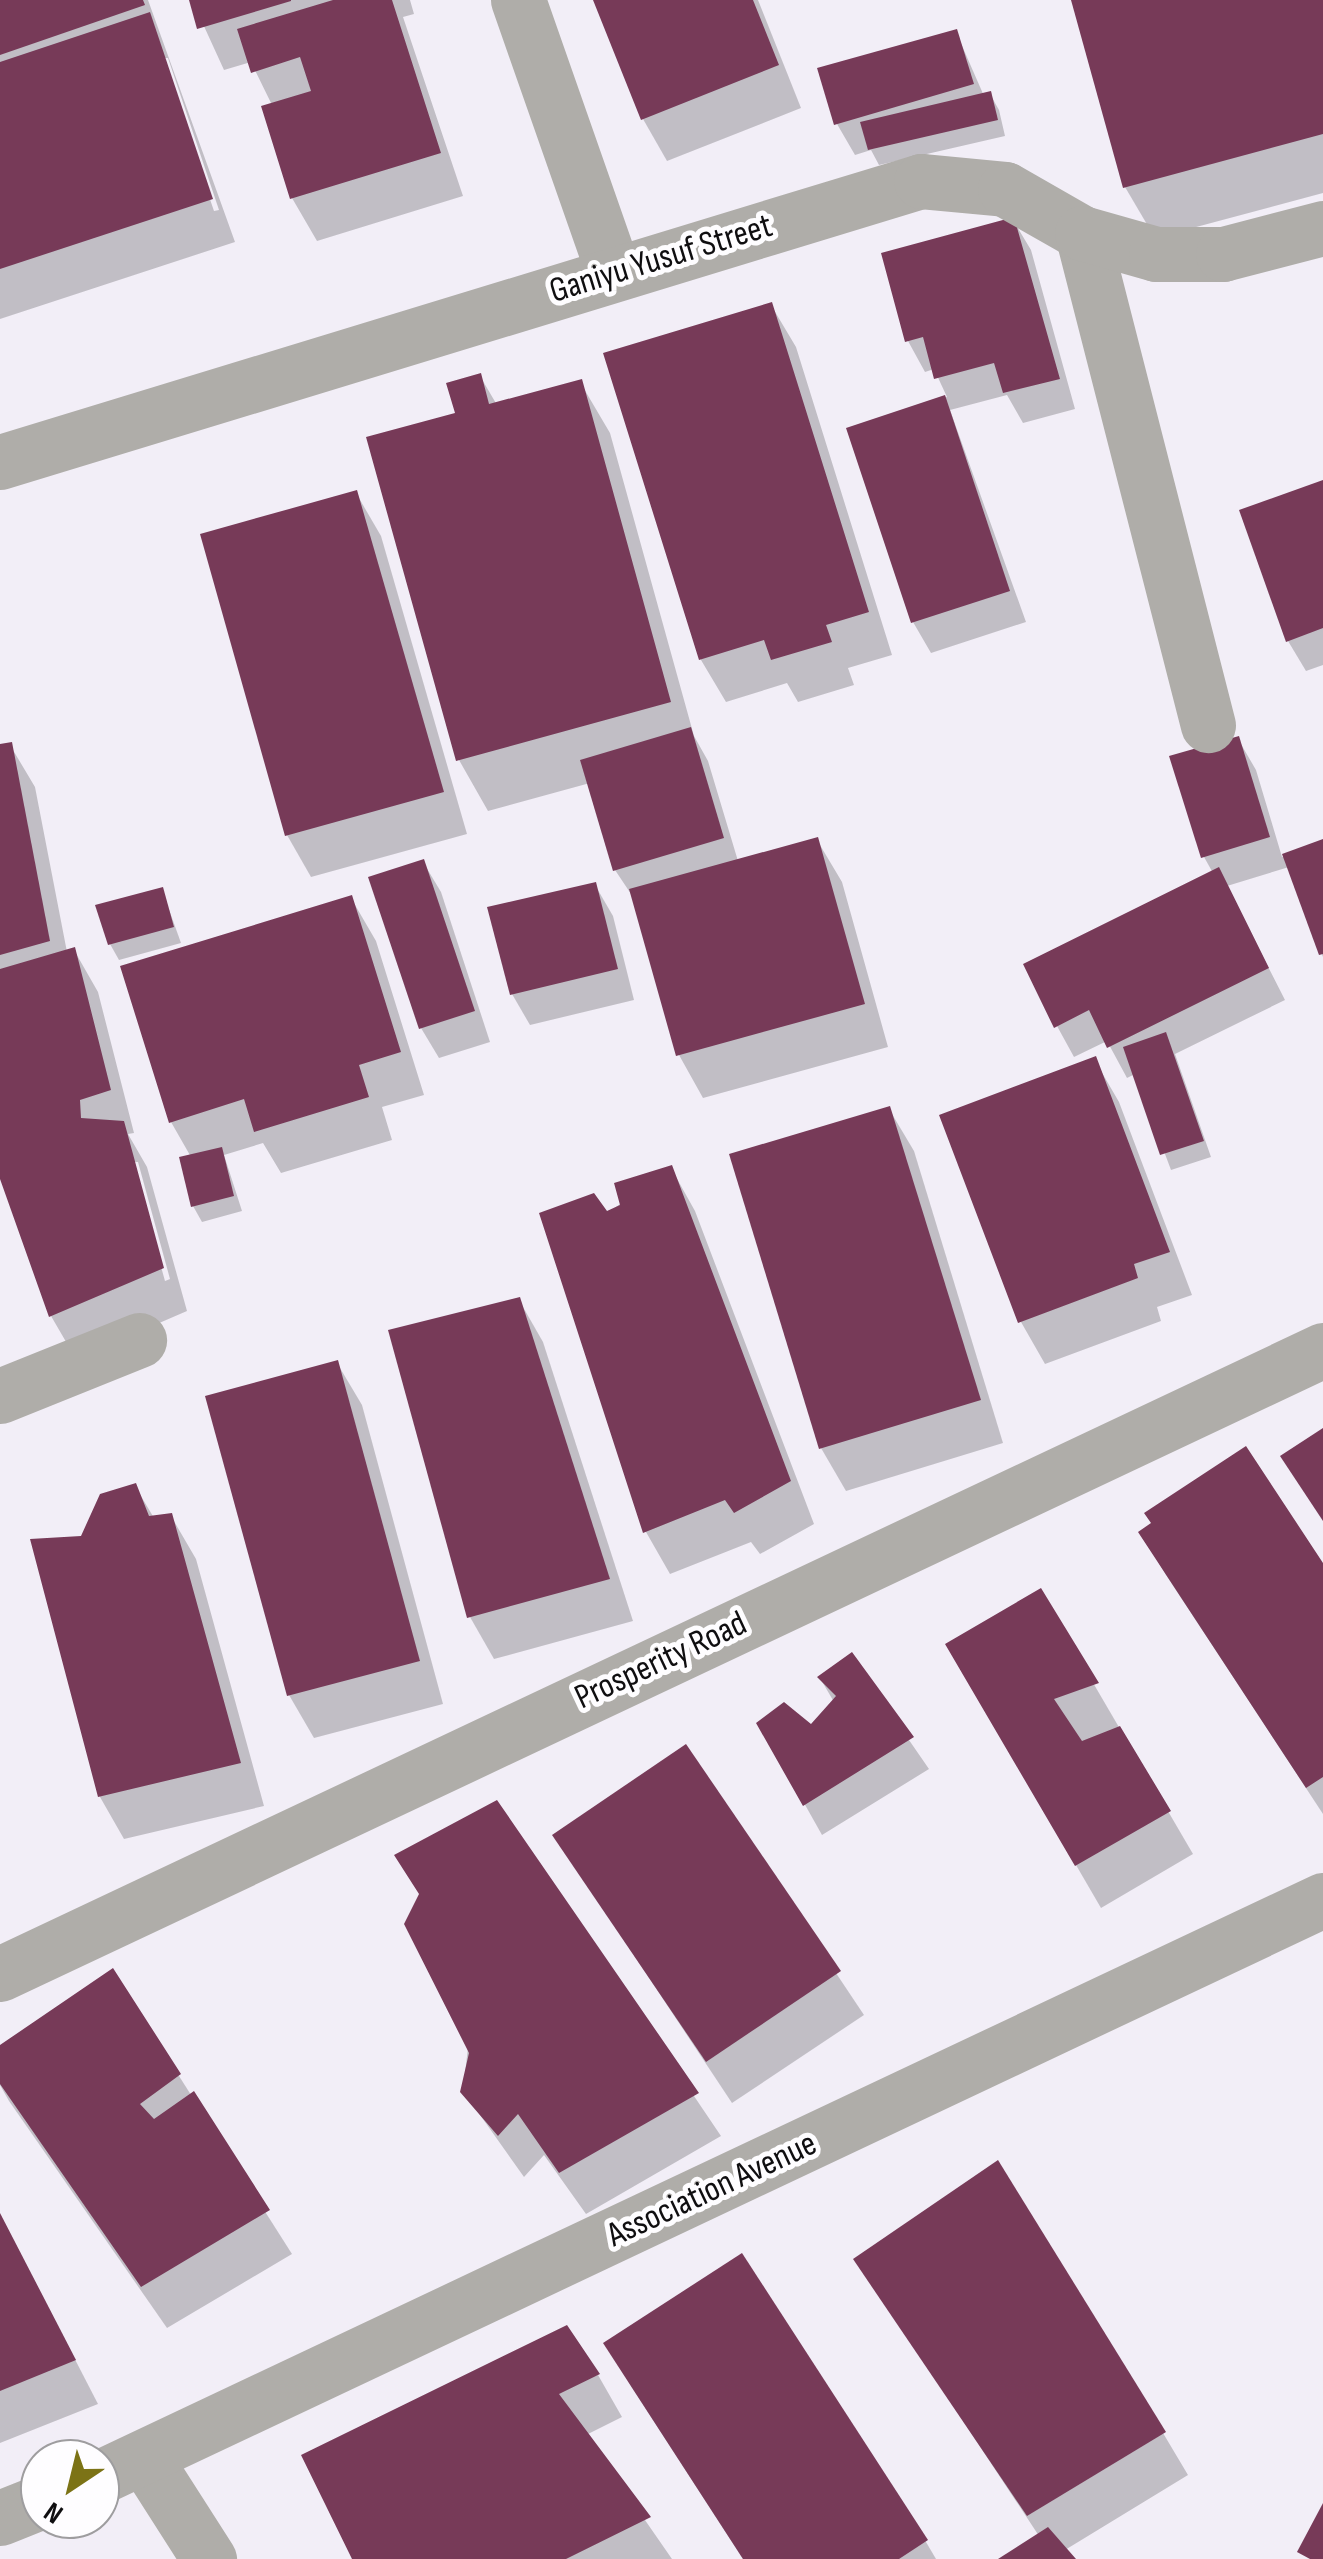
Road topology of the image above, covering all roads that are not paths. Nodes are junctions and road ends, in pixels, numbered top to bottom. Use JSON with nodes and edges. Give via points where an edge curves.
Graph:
{"nodes":[{"id":1,"x":518,"y":0,"type":"edge"},
{"id":2,"x":1323,"y":228,"type":"edge"},
{"id":3,"x":1082,"y":233,"type":"junction"},
{"id":4,"x":613,"y":272,"type":"junction"},
{"id":5,"x":0,"y":462,"type":"edge"},
{"id":6,"x":1208,"y":725,"type":"dead end"},
{"id":7,"x":139,"y":1340,"type":"dead end"},
{"id":8,"x":1323,"y":1350,"type":"edge"},
{"id":9,"x":0,"y":1396,"type":"edge"},
{"id":10,"x":1323,"y":1900,"type":"edge"},
{"id":11,"x":0,"y":1974,"type":"edge"},
{"id":12,"x":122,"y":2468,"type":"edge"},
{"id":13,"x":209,"y":2559,"type":"edge"}],
"edges":[{"from":1,"to":4,"type":"street"},
{"from":2,"to":3,"type":"street","name":"Ganiyu Yusuf Street","via":[[1224,254],[1156,254]]},
{"from":3,"to":4,"type":"street","name":"Ganiyu Yusuf Street","via":[[1005,189],[921,181]]},
{"from":3,"to":6,"type":"street"},
{"from":4,"to":5,"type":"street","name":"Ganiyu Yusuf Street"},
{"from":7,"to":9,"type":"street"},
{"from":8,"to":11,"type":"street","name":"Prosperity Road"},
{"from":10,"to":12,"type":"street","name":"Association Avenue"},
{"from":12,"to":13,"type":"street"}]}
